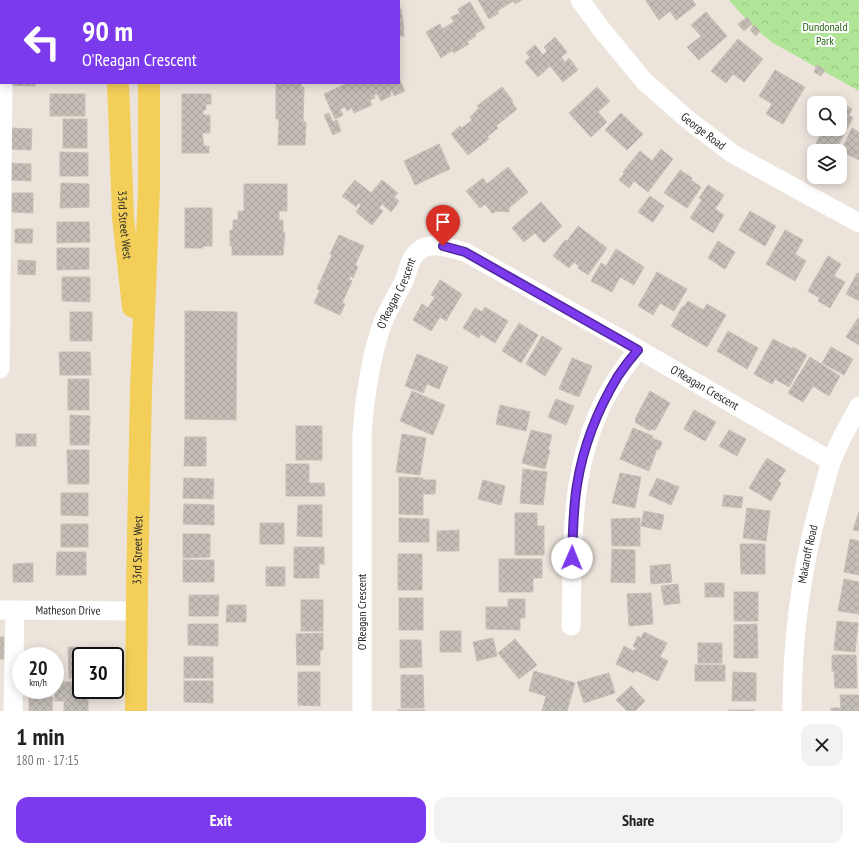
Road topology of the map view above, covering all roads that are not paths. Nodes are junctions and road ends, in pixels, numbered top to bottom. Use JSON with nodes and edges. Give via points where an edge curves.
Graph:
{"nodes":[{"id":1,"x":580,"y":0,"type":"edge"},
{"id":2,"x":3,"y":84,"type":"edge"},
{"id":3,"x":118,"y":84,"type":"edge"},
{"id":4,"x":149,"y":84,"type":"edge"},
{"id":5,"x":859,"y":223,"type":"edge"},
{"id":6,"x":638,"y":350,"type":"junction"},
{"id":7,"x":0,"y":369,"type":"edge"},
{"id":8,"x":141,"y":390,"type":"junction"},
{"id":9,"x":859,"y":406,"type":"edge"},
{"id":10,"x":831,"y":461,"type":"junction"},
{"id":11,"x":8,"y":610,"type":"edge"},
{"id":12,"x":137,"y":611,"type":"junction"},
{"id":13,"x":571,"y":626,"type":"dead end"},
{"id":14,"x":13,"y":711,"type":"edge"},
{"id":15,"x":136,"y":711,"type":"edge"},
{"id":16,"x":362,"y":711,"type":"edge"},
{"id":17,"x":792,"y":711,"type":"edge"}],
"edges":[{"from":1,"to":5,"type":"street","name":"George Road","via":[[644,81],[687,120],[733,154]]},
{"from":2,"to":7,"type":"street"},
{"from":3,"to":8,"type":"main road","name":"33rd Street West","via":[[123,217]]},
{"from":4,"to":8,"type":"main road","name":"33rd Street West","via":[[149,188]]},
{"from":6,"to":10,"type":"street","name":"O'Reagan Crescent"},
{"from":6,"to":13,"type":"street","via":[[605,398],[584,452],[573,520]]},
{"from":6,"to":16,"type":"street","name":"O'Reagan Crescent","via":[[465,252],[443,246],[424,248],[410,260],[384,322],[372,360],[365,395],[362,433]]},
{"from":8,"to":12,"type":"main road","name":"33rd Street West"},
{"from":9,"to":10,"type":"street","name":"Makaroff Road"},
{"from":10,"to":17,"type":"street","name":"Makaroff Road","via":[[802,576],[794,645]]},
{"from":11,"to":12,"type":"street","name":"Matheson Drive"},
{"from":11,"to":14,"type":"street"},
{"from":12,"to":15,"type":"main road","name":"33rd Street West"}]}
